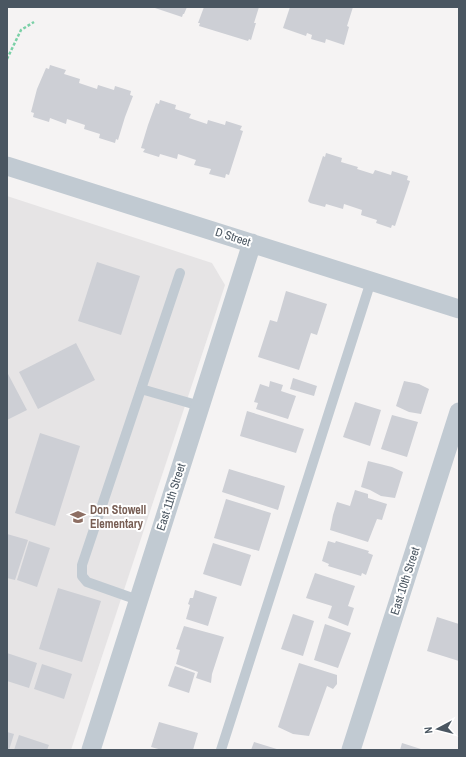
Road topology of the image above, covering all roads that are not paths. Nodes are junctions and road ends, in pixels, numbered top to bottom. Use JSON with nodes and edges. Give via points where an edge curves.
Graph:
{"nodes":[{"id":1,"x":7,"y":166,"type":"edge"},
{"id":2,"x":252,"y":243,"type":"junction"},
{"id":3,"x":180,"y":273,"type":"dead end"},
{"id":4,"x":371,"y":281,"type":"junction"},
{"id":5,"x":459,"y":309,"type":"edge"},
{"id":6,"x":141,"y":389,"type":"junction"},
{"id":7,"x":200,"y":406,"type":"junction"},
{"id":8,"x":459,"y":412,"type":"edge"},
{"id":9,"x":138,"y":600,"type":"junction"},
{"id":10,"x":91,"y":750,"type":"edge"},
{"id":11,"x":220,"y":750,"type":"edge"},
{"id":12,"x":351,"y":750,"type":"edge"}],
"edges":[{"from":1,"to":2,"type":"street","name":"D Street"},
{"from":2,"to":4,"type":"street","name":"D Street"},
{"from":2,"to":7,"type":"street","name":"East 11th Street"},
{"from":3,"to":6,"type":"lane"},
{"from":4,"to":5,"type":"street","name":"D Street"},
{"from":4,"to":11,"type":"lane"},
{"from":6,"to":7,"type":"lane"},
{"from":6,"to":9,"type":"lane","via":[[82,565],[82,576],[87,582]]},
{"from":7,"to":9,"type":"street","name":"East 11th Street"},
{"from":8,"to":12,"type":"street","name":"East 10th Street"},
{"from":9,"to":10,"type":"street","name":"East 11th Street"}]}
